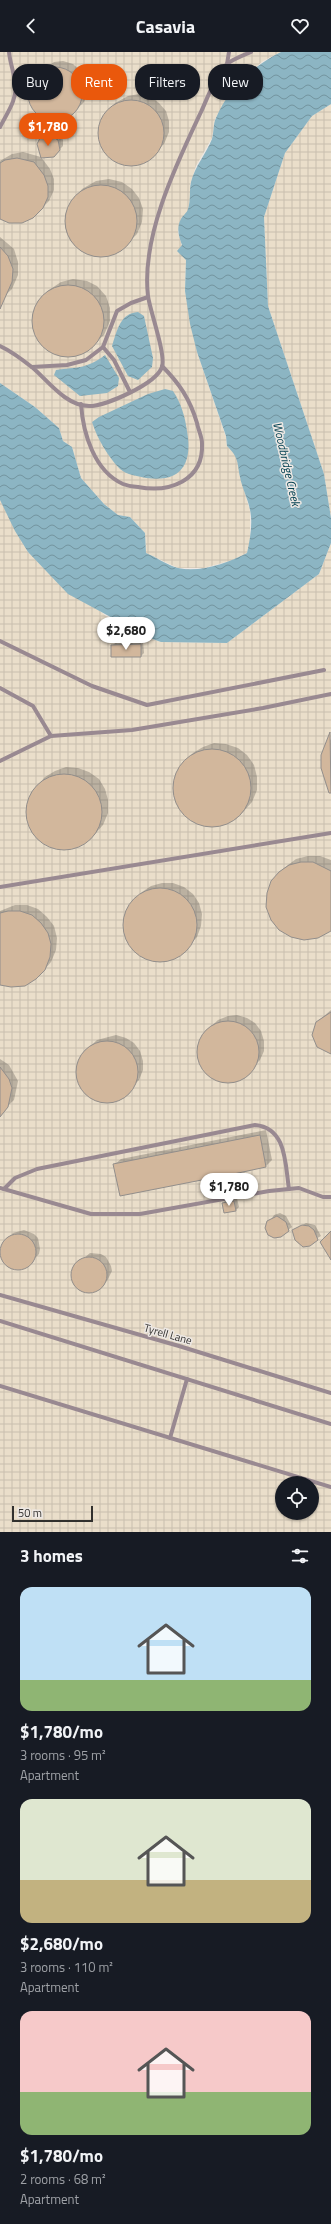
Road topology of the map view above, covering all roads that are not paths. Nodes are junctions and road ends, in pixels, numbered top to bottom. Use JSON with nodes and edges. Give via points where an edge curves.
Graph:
{"nodes":[{"id":1,"x":9,"y":52,"type":"edge"},
{"id":2,"x":229,"y":52,"type":"edge"},
{"id":3,"x":251,"y":52,"type":"edge"},
{"id":4,"x":227,"y":64,"type":"joint"},
{"id":5,"x":208,"y":96,"type":"edge"},
{"id":6,"x":0,"y":127,"type":"edge"},
{"id":7,"x":148,"y":297,"type":"junction"},
{"id":8,"x":0,"y":346,"type":"edge"},
{"id":9,"x":103,"y":347,"type":"junction"},
{"id":10,"x":162,"y":366,"type":"junction"},
{"id":11,"x":32,"y":367,"type":"junction"},
{"id":12,"x":130,"y":392,"type":"junction"},
{"id":13,"x":81,"y":404,"type":"junction"},
{"id":14,"x":0,"y":641,"type":"edge"},
{"id":15,"x":324,"y":670,"type":"dead end"},
{"id":16,"x":0,"y":688,"type":"edge"},
{"id":17,"x":331,"y":694,"type":"edge"},
{"id":18,"x":51,"y":736,"type":"junction"},
{"id":19,"x":0,"y":761,"type":"edge"},
{"id":20,"x":331,"y":833,"type":"edge"},
{"id":21,"x":0,"y":887,"type":"edge"},
{"id":22,"x":2,"y":1189,"type":"edge"},
{"id":23,"x":290,"y":1189,"type":"junction"},
{"id":24,"x":331,"y":1197,"type":"edge"},
{"id":25,"x":0,"y":1295,"type":"edge"},
{"id":26,"x":0,"y":1321,"type":"edge"},
{"id":27,"x":186,"y":1379,"type":"junction"},
{"id":28,"x":0,"y":1386,"type":"edge"},
{"id":29,"x":331,"y":1393,"type":"edge"},
{"id":30,"x":331,"y":1424,"type":"edge"},
{"id":31,"x":170,"y":1438,"type":"junction"},
{"id":32,"x":331,"y":1487,"type":"edge"}],
"edges":[{"from":1,"to":6,"type":"lane","via":[[15,83],[15,99]]},
{"from":2,"to":4,"type":"lane"},
{"from":3,"to":4,"type":"lane"},
{"from":5,"to":7,"type":"lane","via":[[162,201],[152,244]]},
{"from":7,"to":9,"type":"lane","via":[[117,311]]},
{"from":7,"to":10,"type":"lane","via":[[156,323]]},
{"from":8,"to":11,"type":"lane"},
{"from":9,"to":11,"type":"lane","via":[[86,360]]},
{"from":9,"to":12,"type":"lane","via":[[114,360]]},
{"from":10,"to":12,"type":"lane","via":[[157,376]]},
{"from":10,"to":13,"type":"lane","via":[[183,388],[202,443],[199,464],[187,480],[169,488],[152,490],[124,485],[107,472],[89,444]]},
{"from":11,"to":13,"type":"lane","via":[[58,391]]},
{"from":12,"to":13,"type":"lane","via":[[113,400],[89,406]]},
{"from":14,"to":15,"type":"lane","via":[[92,686],[147,705]]},
{"from":16,"to":18,"type":"lane","via":[[32,706]]},
{"from":17,"to":18,"type":"lane","via":[[132,730]]},
{"from":18,"to":19,"type":"lane"},
{"from":20,"to":21,"type":"lane"},
{"from":22,"to":23,"type":"lane","via":[[92,1214],[140,1214]]},
{"from":22,"to":23,"type":"lane","via":[[15,1178],[37,1169],[255,1125],[265,1126],[275,1132],[282,1143]]},
{"from":23,"to":24,"type":"lane","via":[[300,1188],[323,1197]]},
{"from":25,"to":29,"type":"lane","name":"Tyrell Lane"},
{"from":26,"to":27,"type":"lane"},
{"from":27,"to":30,"type":"lane"},
{"from":27,"to":31,"type":"lane"},
{"from":28,"to":31,"type":"lane"},
{"from":31,"to":32,"type":"lane"}]}
